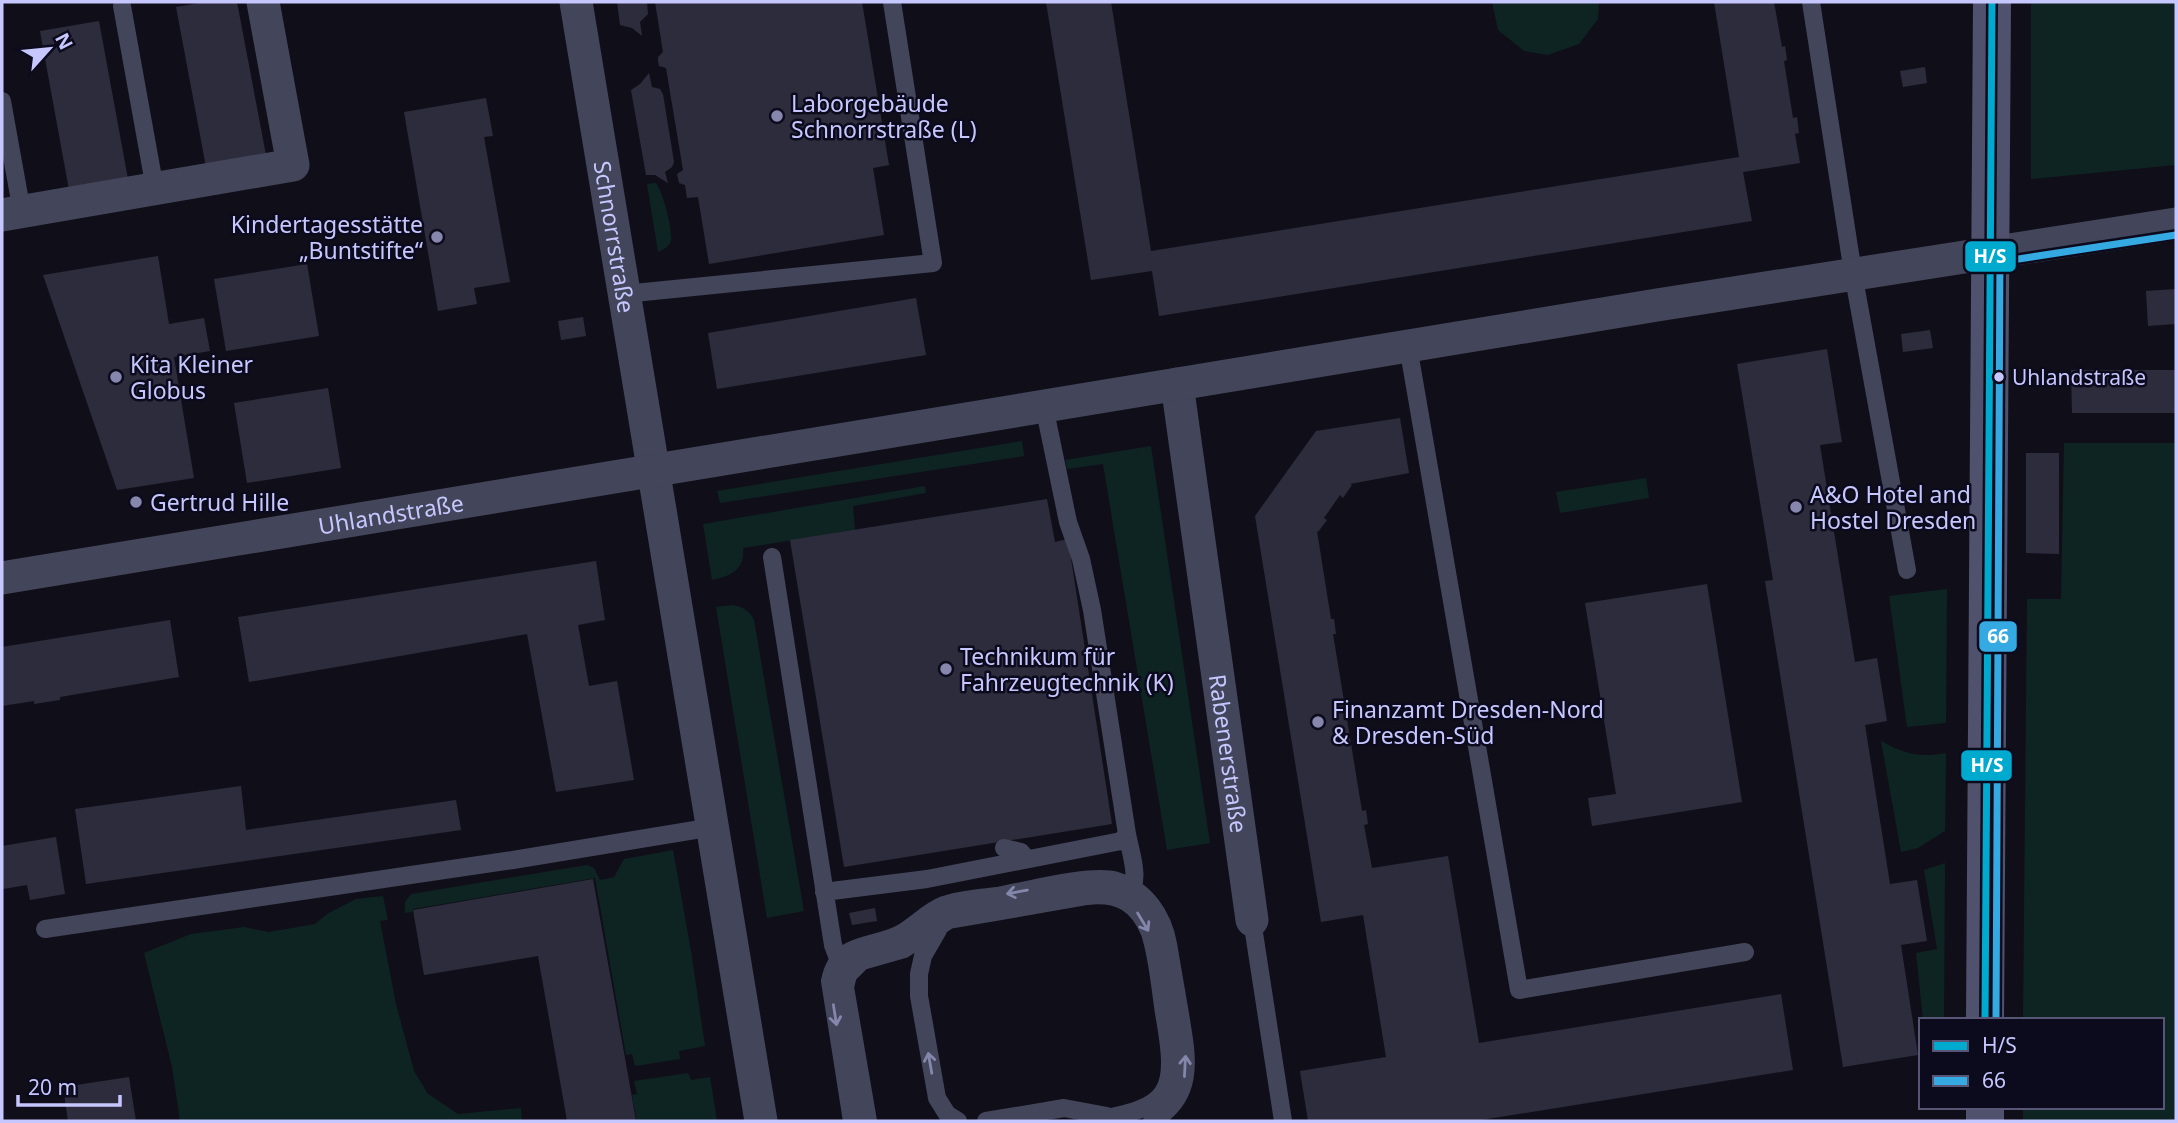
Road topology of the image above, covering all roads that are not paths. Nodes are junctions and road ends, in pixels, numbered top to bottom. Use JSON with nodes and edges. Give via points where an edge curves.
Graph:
{"nodes":[{"id":1,"x":263,"y":2,"type":"edge"},
{"id":2,"x":576,"y":2,"type":"edge"},
{"id":3,"x":892,"y":2,"type":"edge"},
{"id":4,"x":1811,"y":2,"type":"edge"},
{"id":5,"x":1992,"y":2,"type":"edge"},
{"id":6,"x":122,"y":6,"type":"dead end"},
{"id":7,"x":2,"y":101,"type":"edge"},
{"id":8,"x":155,"y":189,"type":"junction"},
{"id":9,"x":12,"y":213,"type":"edge"},
{"id":10,"x":2176,"y":224,"type":"edge"},
{"id":11,"x":1990,"y":253,"type":"junction"},
{"id":12,"x":1853,"y":273,"type":"junction"},
{"id":13,"x":624,"y":294,"type":"junction"},
{"id":14,"x":1408,"y":346,"type":"junction"},
{"id":15,"x":1177,"y":384,"type":"junction"},
{"id":16,"x":1044,"y":406,"type":"junction"},
{"id":17,"x":654,"y":471,"type":"junction"},
{"id":18,"x":772,"y":558,"type":"dead end"},
{"id":19,"x":1907,"y":570,"type":"dead end"},
{"id":20,"x":2,"y":578,"type":"edge"},
{"id":21,"x":713,"y":827,"type":"junction"},
{"id":22,"x":1127,"y":834,"type":"junction"},
{"id":23,"x":1004,"y":848,"type":"dead end"},
{"id":24,"x":1027,"y":859,"type":"junction"},
{"id":25,"x":824,"y":892,"type":"junction"},
{"id":26,"x":1130,"y":895,"type":"junction"},
{"id":27,"x":1252,"y":920,"type":"joint"},
{"id":28,"x":944,"y":922,"type":"junction"},
{"id":29,"x":45,"y":929,"type":"dead end"},
{"id":30,"x":1745,"y":951,"type":"dead end"},
{"id":31,"x":839,"y":961,"type":"junction"},
{"id":32,"x":1985,"y":1018,"type":"edge"},
{"id":33,"x":1119,"y":1116,"type":"junction"},
{"id":34,"x":761,"y":1121,"type":"edge"},
{"id":35,"x":852,"y":1121,"type":"edge"},
{"id":36,"x":868,"y":1121,"type":"edge"},
{"id":37,"x":958,"y":1121,"type":"edge"},
{"id":38,"x":986,"y":1121,"type":"edge"},
{"id":39,"x":1090,"y":1121,"type":"edge"},
{"id":40,"x":1152,"y":1121,"type":"edge"},
{"id":41,"x":1283,"y":1121,"type":"edge"}],
"edges":[{"from":1,"to":8,"type":"street","via":[[293,165]]},
{"from":2,"to":13,"type":"street","name":"Schnorrstraße"},
{"from":3,"to":13,"type":"lane","via":[[933,263]]},
{"from":4,"to":12,"type":"lane"},
{"from":5,"to":11,"type":"main road"},
{"from":6,"to":8,"type":"lane"},
{"from":7,"to":9,"type":"lane"},
{"from":8,"to":9,"type":"street"},
{"from":10,"to":11,"type":"street","name":"Uhlandstraße"},
{"from":11,"to":12,"type":"street","name":"Uhlandstraße"},
{"from":11,"to":32,"type":"main road"},
{"from":12,"to":14,"type":"street","name":"Uhlandstraße"},
{"from":12,"to":19,"type":"lane"},
{"from":13,"to":17,"type":"street","name":"Schnorrstraße"},
{"from":14,"to":15,"type":"street","name":"Uhlandstraße"},
{"from":14,"to":30,"type":"lane","via":[[1519,990]]},
{"from":15,"to":16,"type":"street","name":"Uhlandstraße"},
{"from":15,"to":27,"type":"street","name":"Rabenerstraße"},
{"from":16,"to":17,"type":"street","name":"Uhlandstraße"},
{"from":16,"to":22,"type":"lane","via":[[1068,522],[1093,610]]},
{"from":17,"to":20,"type":"street","name":"Uhlandstraße"},
{"from":17,"to":21,"type":"street","name":"Schnorrstraße"},
{"from":18,"to":25,"type":"lane"},
{"from":21,"to":29,"type":"lane"},
{"from":21,"to":34,"type":"street","name":"Schnorrstraße"},
{"from":22,"to":24,"type":"lane","via":[[1121,841]]},
{"from":22,"to":26,"type":"lane","via":[[1135,876]]},
{"from":23,"to":24,"type":"lane","via":[[1021,852]]},
{"from":24,"to":25,"type":"lane","via":[[927,879]]},
{"from":25,"to":31,"type":"lane"},
{"from":26,"to":28,"type":"lane","via":[[1094,895]]},
{"from":26,"to":31,"type":"lane","one_way":true,"via":[[1109,879],[947,904],[893,937],[855,948]]},
{"from":26,"to":33,"type":"lane","one_way":true,"via":[[1152,940],[1171,1071],[1156,1100]]},
{"from":40,"to":26,"type":"lane","one_way":true,"via":[[1177,1097],[1186,1074],[1186,1057],[1164,928],[1152,906]]},
{"from":27,"to":41,"type":"lane","name":"Rabenerstraße"},
{"from":28,"to":36,"type":"lane","via":[[904,949],[862,961],[846,979]]},
{"from":37,"to":28,"type":"lane","one_way":true,"via":[[937,1098],[919,996],[923,956]]},
{"from":31,"to":35,"type":"lane","one_way":true,"via":[[832,974],[831,995]]},
{"from":33,"to":38,"type":"lane","via":[[1065,1108]]},
{"from":33,"to":39,"type":"lane"}]}
